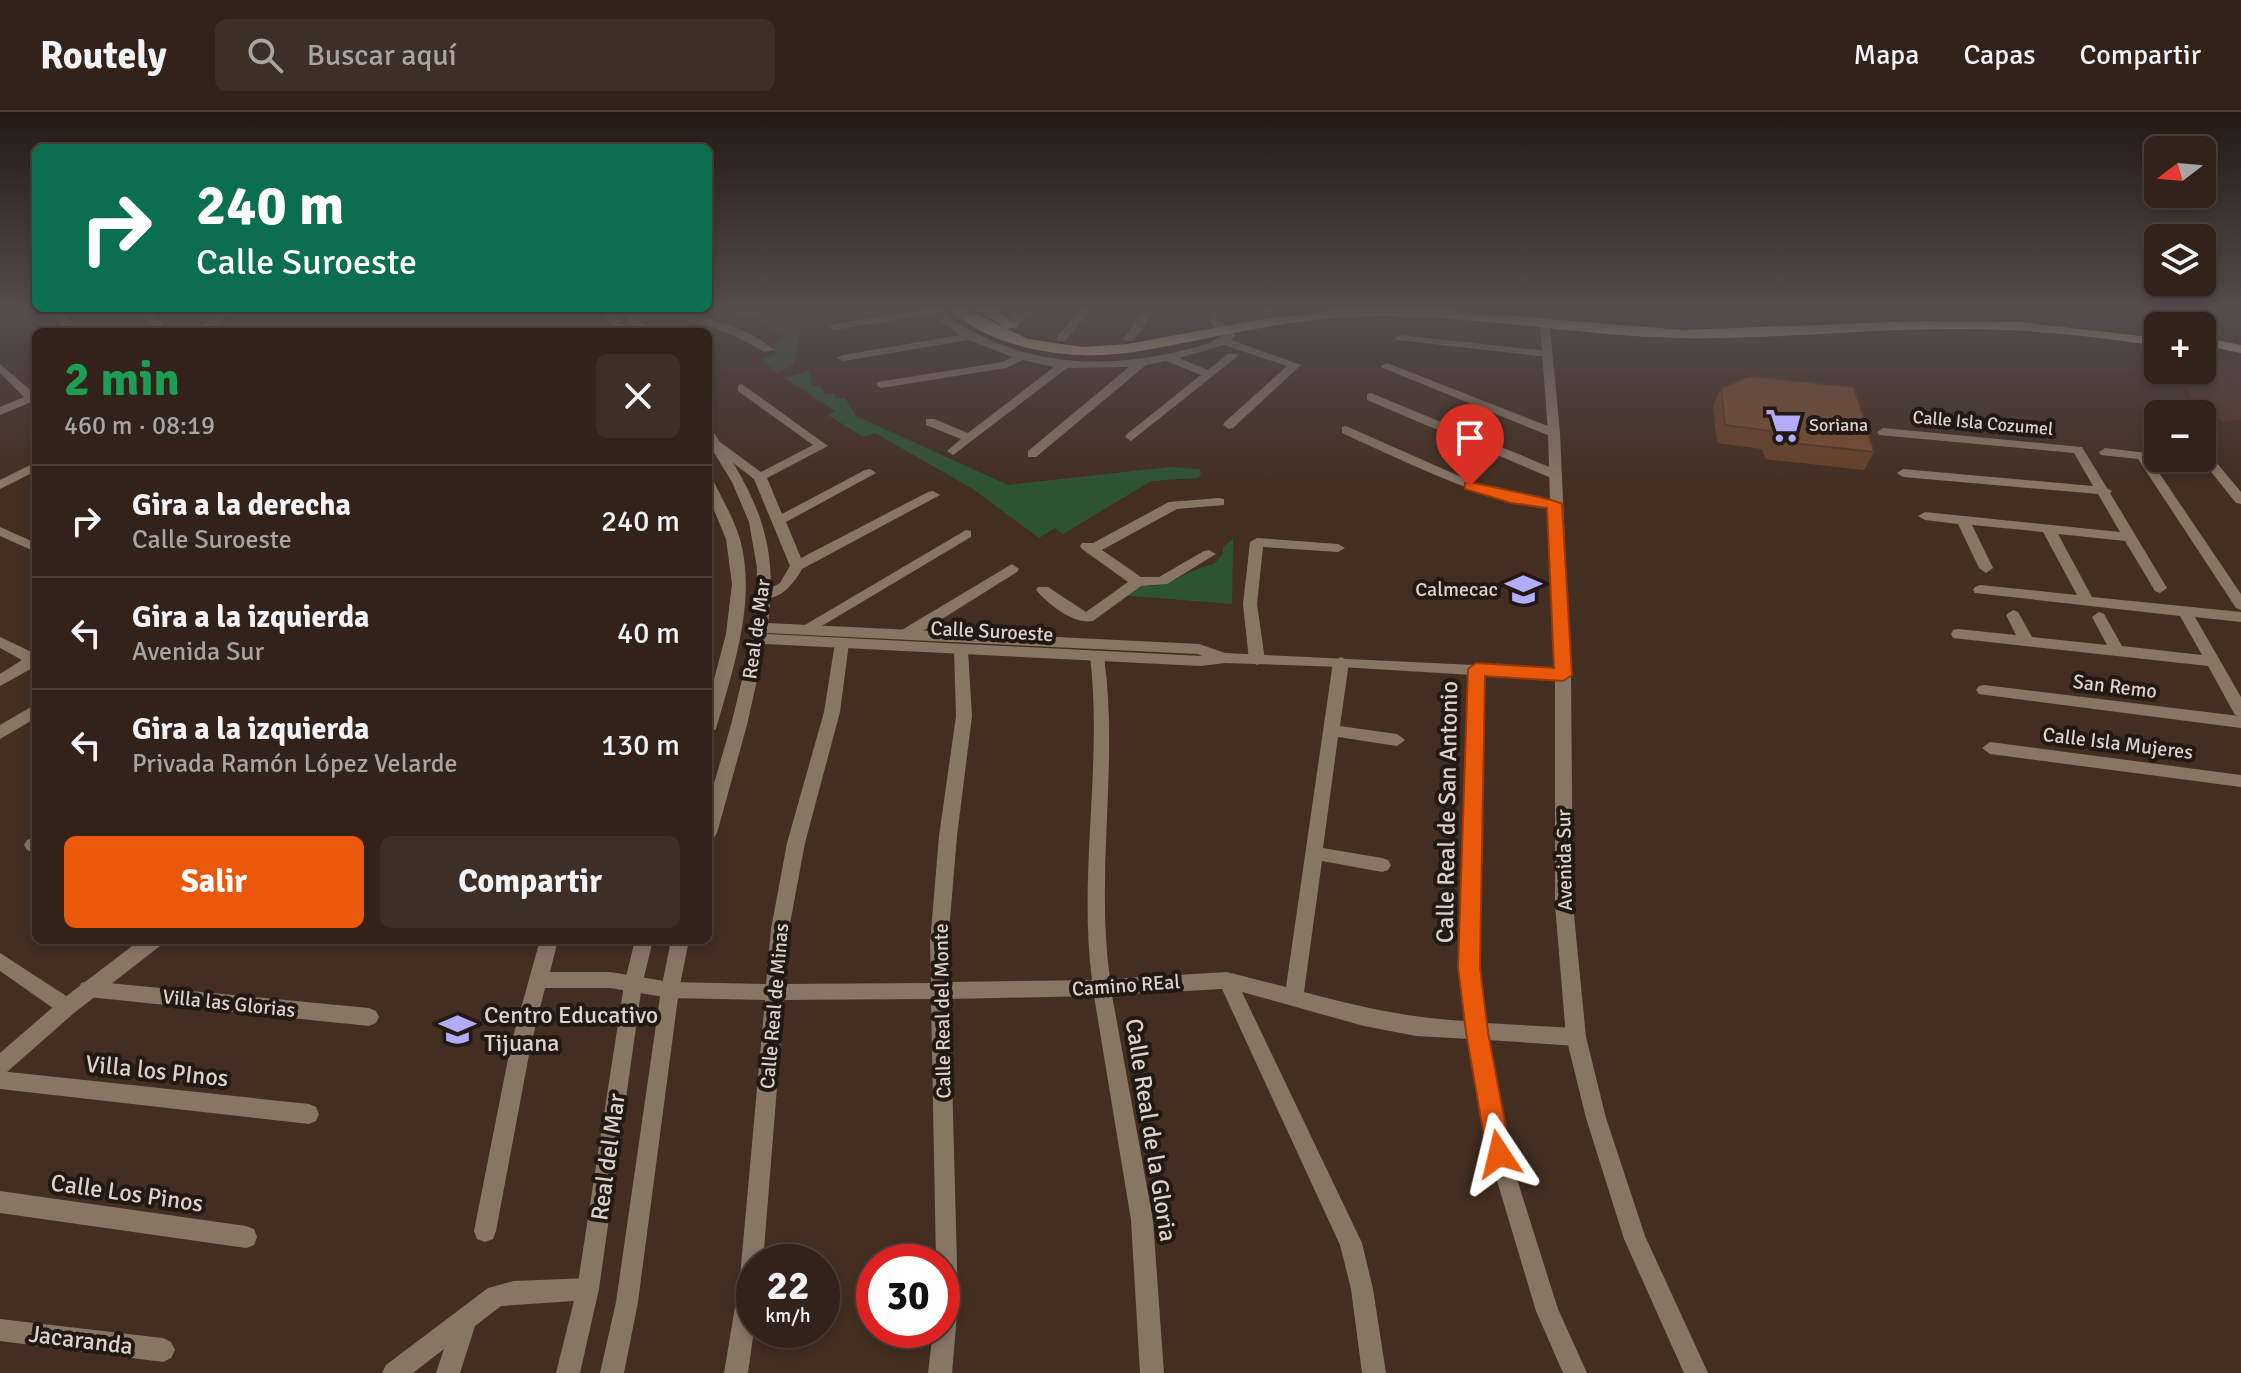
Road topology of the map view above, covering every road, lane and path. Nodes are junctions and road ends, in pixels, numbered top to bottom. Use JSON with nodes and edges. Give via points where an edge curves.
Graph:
{"nodes":[{"id":1,"x":1,"y":368,"type":"edge"},
{"id":2,"x":987,"y":368,"type":"edge"},
{"id":3,"x":1060,"y":368,"type":"edge"},
{"id":4,"x":1136,"y":368,"type":"edge"},
{"id":5,"x":1193,"y":368,"type":"edge"},
{"id":6,"x":1216,"y":368,"type":"edge"},
{"id":7,"x":1292,"y":368,"type":"edge"},
{"id":8,"x":1392,"y":368,"type":"edge"},
{"id":9,"x":1548,"y":368,"type":"edge"},
{"id":10,"x":1208,"y":374,"type":"junction"},
{"id":11,"x":881,"y":384,"type":"dead end"},
{"id":12,"x":742,"y":388,"type":"dead end"},
{"id":13,"x":32,"y":397,"type":"edge"},
{"id":14,"x":1371,"y":397,"type":"dead end"},
{"id":15,"x":32,"y":400,"type":"edge"},
{"id":16,"x":0,"y":411,"type":"edge"},
{"id":17,"x":930,"y":422,"type":"dead end"},
{"id":18,"x":1229,"y":425,"type":"dead end"},
{"id":19,"x":1346,"y":430,"type":"dead end"},
{"id":20,"x":1883,"y":432,"type":"dead end"},
{"id":21,"x":1554,"y":433,"type":"junction"},
{"id":22,"x":1131,"y":437,"type":"dead end"},
{"id":23,"x":970,"y":438,"type":"junction"},
{"id":24,"x":712,"y":439,"type":"edge"},
{"id":25,"x":953,"y":451,"type":"dead end"},
{"id":26,"x":2105,"y":452,"type":"dead end"},
{"id":27,"x":1032,"y":454,"type":"dead end"},
{"id":28,"x":2142,"y":456,"type":"joint"},
{"id":29,"x":32,"y":468,"type":"edge"},
{"id":30,"x":2216,"y":470,"type":"edge"},
{"id":31,"x":870,"y":473,"type":"dead end"},
{"id":32,"x":1903,"y":473,"type":"dead end"},
{"id":33,"x":1554,"y":474,"type":"junction"},
{"id":34,"x":760,"y":477,"type":"junction"},
{"id":35,"x":0,"y":485,"type":"edge"},
{"id":36,"x":712,"y":491,"type":"edge"},
{"id":37,"x":2105,"y":491,"type":"junction"},
{"id":38,"x":933,"y":495,"type":"dead end"},
{"id":39,"x":2241,"y":500,"type":"edge"},
{"id":40,"x":1219,"y":502,"type":"dead end"},
{"id":41,"x":1555,"y":504,"type":"junction"},
{"id":42,"x":1925,"y":516,"type":"dead end"},
{"id":43,"x":780,"y":520,"type":"junction"},
{"id":44,"x":1963,"y":520,"type":"junction"},
{"id":45,"x":2049,"y":530,"type":"junction"},
{"id":46,"x":0,"y":531,"type":"edge"},
{"id":47,"x":966,"y":534,"type":"dead end"},
{"id":48,"x":2131,"y":537,"type":"junction"},
{"id":49,"x":32,"y":546,"type":"edge"},
{"id":50,"x":1338,"y":548,"type":"dead end"},
{"id":51,"x":1209,"y":554,"type":"dead end"},
{"id":52,"x":797,"y":566,"type":"junction"},
{"id":53,"x":1986,"y":568,"type":"dead end"},
{"id":54,"x":1012,"y":569,"type":"dead end"},
{"id":55,"x":1138,"y":582,"type":"junction"},
{"id":56,"x":2160,"y":588,"type":"dead end"},
{"id":57,"x":1043,"y":590,"type":"dead end"},
{"id":58,"x":1980,"y":590,"type":"dead end"},
{"id":59,"x":764,"y":595,"type":"junction"},
{"id":60,"x":2087,"y":601,"type":"junction"},
{"id":61,"x":2241,"y":605,"type":"edge"},
{"id":62,"x":2185,"y":612,"type":"junction"},
{"id":63,"x":2013,"y":615,"type":"dead end"},
{"id":64,"x":2099,"y":617,"type":"dead end"},
{"id":65,"x":2241,"y":617,"type":"edge"},
{"id":66,"x":1088,"y":618,"type":"junction"},
{"id":67,"x":805,"y":629,"type":"junction"},
{"id":68,"x":759,"y":634,"type":"junction"},
{"id":69,"x":1958,"y":634,"type":"dead end"},
{"id":70,"x":905,"y":635,"type":"junction"},
{"id":71,"x":0,"y":642,"type":"edge"},
{"id":72,"x":2027,"y":642,"type":"junction"},
{"id":73,"x":842,"y":643,"type":"junction"},
{"id":74,"x":1091,"y":649,"type":"junction"},
{"id":75,"x":961,"y":650,"type":"junction"},
{"id":76,"x":2118,"y":652,"type":"junction"},
{"id":77,"x":32,"y":658,"type":"edge"},
{"id":78,"x":1257,"y":660,"type":"junction"},
{"id":79,"x":2212,"y":661,"type":"junction"},
{"id":80,"x":32,"y":662,"type":"edge"},
{"id":81,"x":1341,"y":662,"type":"junction"},
{"id":82,"x":1476,"y":669,"type":"junction"},
{"id":83,"x":1563,"y":675,"type":"junction"},
{"id":84,"x":0,"y":681,"type":"edge"},
{"id":85,"x":714,"y":687,"type":"edge"},
{"id":86,"x":1984,"y":690,"type":"dead end"},
{"id":87,"x":2241,"y":711,"type":"edge"},
{"id":88,"x":32,"y":713,"type":"edge"},
{"id":89,"x":2241,"y":722,"type":"edge"},
{"id":90,"x":1331,"y":730,"type":"junction"},
{"id":91,"x":0,"y":733,"type":"edge"},
{"id":92,"x":1397,"y":740,"type":"dead end"},
{"id":93,"x":1990,"y":748,"type":"dead end"},
{"id":94,"x":2241,"y":781,"type":"edge"},
{"id":95,"x":712,"y":819,"type":"edge"},
{"id":96,"x":1314,"y":853,"type":"junction"},
{"id":97,"x":1382,"y":865,"type":"dead end"},
{"id":98,"x":149,"y":944,"type":"edge"},
{"id":99,"x":548,"y":944,"type":"edge"},
{"id":100,"x":643,"y":944,"type":"edge"},
{"id":101,"x":679,"y":944,"type":"edge"},
{"id":102,"x":0,"y":961,"type":"edge"},
{"id":103,"x":538,"y":980,"type":"junction"},
{"id":104,"x":1227,"y":980,"type":"junction"},
{"id":105,"x":633,"y":985,"type":"junction"},
{"id":106,"x":1102,"y":988,"type":"junction"},
{"id":107,"x":88,"y":989,"type":"junction"},
{"id":108,"x":670,"y":990,"type":"junction"},
{"id":109,"x":939,"y":990,"type":"junction"},
{"id":110,"x":774,"y":992,"type":"junction"},
{"id":111,"x":1294,"y":995,"type":"junction"},
{"id":112,"x":67,"y":1007,"type":"junction"},
{"id":113,"x":369,"y":1017,"type":"dead end"},
{"id":114,"x":1477,"y":1032,"type":"junction"},
{"id":115,"x":1576,"y":1037,"type":"junction"},
{"id":116,"x":0,"y":1066,"type":"edge"},
{"id":117,"x":0,"y":1080,"type":"edge"},
{"id":118,"x":309,"y":1114,"type":"dead end"},
{"id":119,"x":0,"y":1202,"type":"edge"},
{"id":120,"x":485,"y":1231,"type":"dead end"},
{"id":121,"x":246,"y":1237,"type":"dead end"},
{"id":122,"x":588,"y":1289,"type":"junction"},
{"id":123,"x":466,"y":1318,"type":"junction"},
{"id":124,"x":0,"y":1330,"type":"edge"},
{"id":125,"x":163,"y":1350,"type":"dead end"},
{"id":126,"x":394,"y":1373,"type":"edge"},
{"id":127,"x":448,"y":1373,"type":"edge"},
{"id":128,"x":568,"y":1373,"type":"edge"},
{"id":129,"x":612,"y":1373,"type":"edge"},
{"id":130,"x":736,"y":1373,"type":"edge"},
{"id":131,"x":940,"y":1373,"type":"edge"},
{"id":132,"x":1152,"y":1373,"type":"edge"},
{"id":133,"x":1374,"y":1373,"type":"edge"},
{"id":134,"x":1575,"y":1373,"type":"edge"},
{"id":135,"x":1696,"y":1373,"type":"edge"}],
"edges":[{"from":1,"to":13,"type":"street"},
{"from":2,"to":11,"type":"street"},
{"from":3,"to":23,"type":"street"},
{"from":4,"to":27,"type":"street"},
{"from":5,"to":10,"type":"street"},
{"from":6,"to":10,"type":"street"},
{"from":7,"to":18,"type":"street"},
{"from":8,"to":21,"type":"street"},
{"from":9,"to":21,"type":"street","name":"Avenida Sur"},
{"from":10,"to":22,"type":"street"},
{"from":12,"to":34,"type":"street","via":[[822,446]]},
{"from":14,"to":33,"type":"street"},
{"from":15,"to":16,"type":"street"},
{"from":17,"to":23,"type":"street"},
{"from":19,"to":41,"type":"street","via":[[1470,486]]},
{"from":20,"to":37,"type":"street","name":"Calle Isla Cozumel","via":[[2078,450]]},
{"from":21,"to":33,"type":"street","name":"Avenida Sur"},
{"from":23,"to":25,"type":"street"},
{"from":24,"to":34,"type":"street"},
{"from":24,"to":59,"type":"street","name":"Real de Mar","via":[[760,536]]},
{"from":26,"to":28,"type":"street"},
{"from":28,"to":61,"type":"street"},
{"from":29,"to":35,"type":"street"},
{"from":30,"to":39,"type":"street"},
{"from":31,"to":43,"type":"street"},
{"from":32,"to":37,"type":"street"},
{"from":33,"to":41,"type":"street","name":"Avenida Sur"},
{"from":34,"to":43,"type":"street"},
{"from":36,"to":85,"type":"street","via":[[734,540],[738,564],[733,629]]},
{"from":37,"to":48,"type":"street"},
{"from":38,"to":52,"type":"street"},
{"from":40,"to":55,"type":"street","via":[[1174,505],[1090,548]]},
{"from":41,"to":83,"type":"street","name":"Avenida Sur"},
{"from":42,"to":44,"type":"street"},
{"from":43,"to":52,"type":"street"},
{"from":44,"to":45,"type":"street"},
{"from":44,"to":53,"type":"street"},
{"from":45,"to":48,"type":"street"},
{"from":45,"to":60,"type":"street"},
{"from":46,"to":49,"type":"street"},
{"from":47,"to":67,"type":"street"},
{"from":48,"to":56,"type":"street"},
{"from":50,"to":78,"type":"street","via":[[1257,542],[1250,604]]},
{"from":51,"to":55,"type":"street","via":[[1162,581]]},
{"from":52,"to":59,"type":"street","via":[[785,586]]},
{"from":54,"to":70,"type":"street"},
{"from":55,"to":66,"type":"street"},
{"from":57,"to":66,"type":"street"},
{"from":58,"to":60,"type":"street"},
{"from":59,"to":68,"type":"street","name":"Real de Mar"},
{"from":60,"to":62,"type":"street"},
{"from":62,"to":65,"type":"street"},
{"from":62,"to":79,"type":"street"},
{"from":63,"to":72,"type":"street"},
{"from":64,"to":76,"type":"street"},
{"from":66,"to":74,"type":"street","name":"Calle Real de la Gloria"},
{"from":67,"to":68,"type":"street","name":"Calle Suroeste"},
{"from":67,"to":70,"type":"street","name":"Calle Suroeste"},
{"from":68,"to":73,"type":"street","name":"Calle Suroeste"},
{"from":68,"to":95,"type":"street","name":"Real de Mar"},
{"from":69,"to":72,"type":"street"},
{"from":70,"to":74,"type":"street","name":"Calle Suroeste"},
{"from":71,"to":77,"type":"street"},
{"from":72,"to":76,"type":"street"},
{"from":73,"to":75,"type":"street","name":"Calle Suroeste"},
{"from":73,"to":110,"type":"street","name":"Calle Real de Minas","via":[[832,712],[785,891]]},
{"from":74,"to":75,"type":"street","name":"Calle Suroeste"},
{"from":74,"to":78,"type":"street","name":"Calle Suroeste","via":[[1201,661]]},
{"from":74,"to":106,"type":"street","name":"Calle Real de la Gloria","via":[[1102,684],[1095,885]]},
{"from":75,"to":109,"type":"street","name":"Calle Real del Monte","via":[[964,716],[942,894]]},
{"from":76,"to":79,"type":"street"},
{"from":78,"to":81,"type":"street","name":"Calle Suroeste"},
{"from":79,"to":87,"type":"street"},
{"from":80,"to":84,"type":"street"},
{"from":81,"to":82,"type":"street","name":"Calle Suroeste"},
{"from":81,"to":90,"type":"street"},
{"from":82,"to":83,"type":"street","name":"Calle Suroeste"},
{"from":82,"to":114,"type":"street","name":"Calle Real de San Antonio","via":[[1469,967]]},
{"from":83,"to":115,"type":"street","name":"Avenida Sur","via":[[1564,905]]},
{"from":86,"to":89,"type":"street","name":"San Remo"},
{"from":88,"to":91,"type":"street"},
{"from":90,"to":92,"type":"street"},
{"from":90,"to":96,"type":"street"},
{"from":93,"to":94,"type":"street","name":"Calle Isla Mujeres"},
{"from":96,"to":97,"type":"street"},
{"from":96,"to":111,"type":"street"},
{"from":98,"to":107,"type":"street"},
{"from":99,"to":103,"type":"street"},
{"from":100,"to":105,"type":"street","name":"Real del Mar"},
{"from":101,"to":108,"type":"street"},
{"from":102,"to":112,"type":"street"},
{"from":103,"to":105,"type":"street","name":"Camino REal"},
{"from":103,"to":120,"type":"street"},
{"from":104,"to":106,"type":"street","name":"Camino REal"},
{"from":104,"to":111,"type":"street","name":"Camino REal"},
{"from":104,"to":133,"type":"street","via":[[1351,1243]]},
{"from":105,"to":108,"type":"street","name":"Camino REal"},
{"from":105,"to":122,"type":"street","name":"Real del Mar"},
{"from":106,"to":109,"type":"street","name":"Camino REal"},
{"from":106,"to":132,"type":"street","name":"Calle Real de la Gloria","via":[[1140,1200]]},
{"from":107,"to":112,"type":"street"},
{"from":107,"to":113,"type":"street","name":"Villa las Glorias"},
{"from":108,"to":110,"type":"street","name":"Camino REal"},
{"from":108,"to":129,"type":"street","via":[[641,1213]]},
{"from":109,"to":110,"type":"street","name":"Camino REal"},
{"from":109,"to":131,"type":"street","name":"Calle Real del Monte","via":[[947,1217]]},
{"from":110,"to":130,"type":"street","name":"Calle Real de Minas","via":[[751,1277]]},
{"from":111,"to":114,"type":"street","name":"Camino REal","via":[[1377,1019]]},
{"from":112,"to":116,"type":"street"},
{"from":114,"to":115,"type":"street","name":"Camino REal"},
{"from":114,"to":134,"type":"street","name":"Calle Real de San Antonio","via":[[1499,1154],[1547,1311]]},
{"from":115,"to":135,"type":"street","name":"Avenida Sur","via":[[1635,1239]]},
{"from":117,"to":118,"type":"street","name":"Villa los PInos"},
{"from":119,"to":121,"type":"street","name":"Calle Los Pinos"},
{"from":122,"to":123,"type":"street","via":[[506,1293]]},
{"from":122,"to":128,"type":"street","name":"Real del Mar"},
{"from":123,"to":126,"type":"street"},
{"from":123,"to":127,"type":"street"},
{"from":124,"to":125,"type":"street","name":"Jacaranda"}]}
